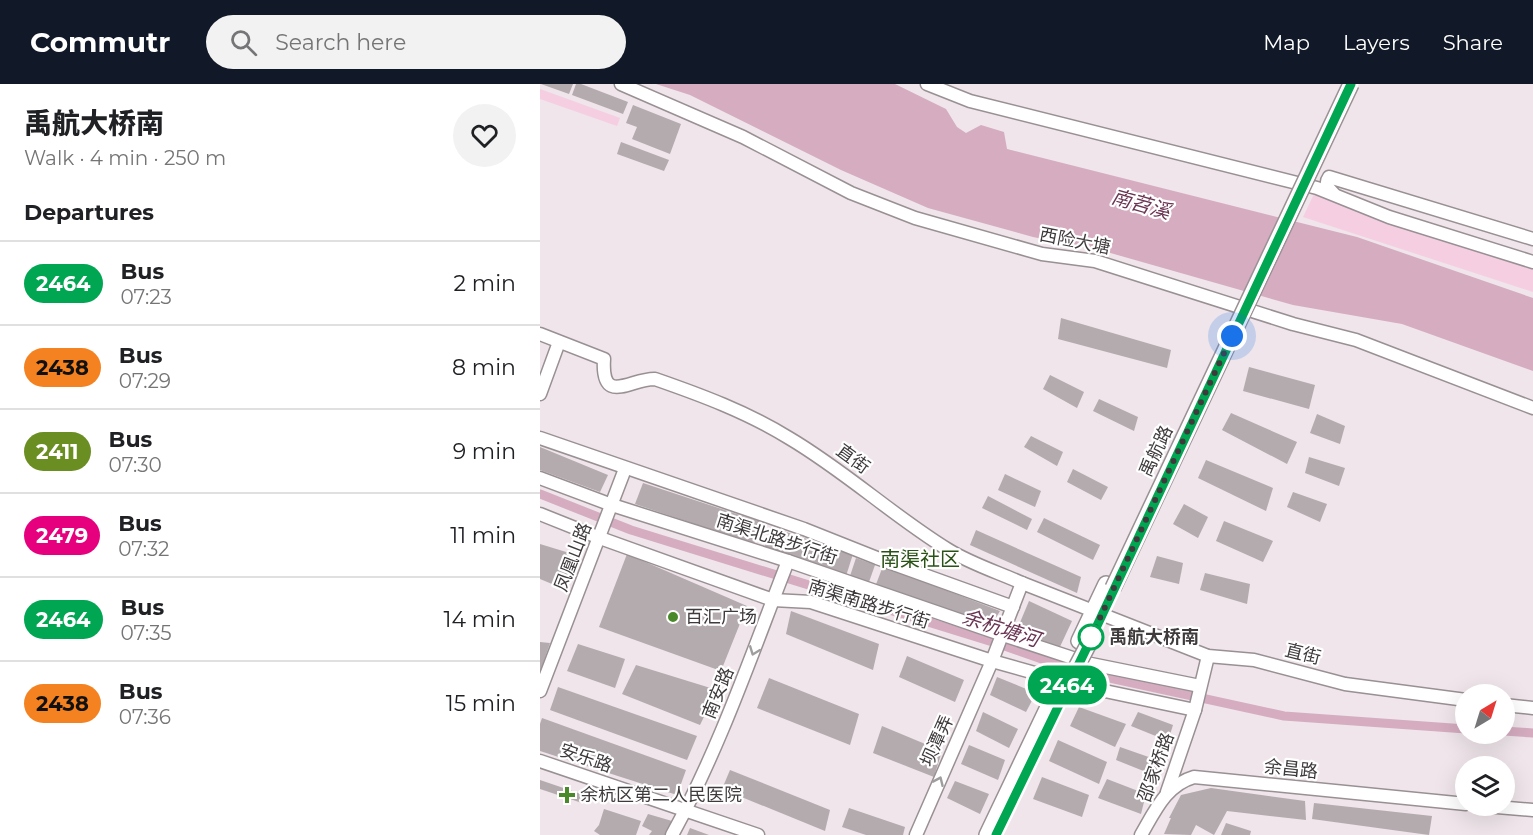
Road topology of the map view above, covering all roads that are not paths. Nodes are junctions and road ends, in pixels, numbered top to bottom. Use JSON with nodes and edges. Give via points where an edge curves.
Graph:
{"nodes":[{"id":1,"x":621,"y":84,"type":"edge"},
{"id":2,"x":927,"y":84,"type":"edge"},
{"id":3,"x":1343,"y":84,"type":"edge"},
{"id":4,"x":1351,"y":84,"type":"edge"},
{"id":5,"x":1334,"y":195,"type":"junction"},
{"id":6,"x":1533,"y":239,"type":"edge"},
{"id":7,"x":1533,"y":262,"type":"edge"},
{"id":8,"x":540,"y":334,"type":"edge"},
{"id":9,"x":559,"y":342,"type":"junction"},
{"id":10,"x":540,"y":394,"type":"edge"},
{"id":11,"x":1533,"y":408,"type":"edge"},
{"id":12,"x":540,"y":438,"type":"edge"},
{"id":13,"x":625,"y":469,"type":"junction"},
{"id":14,"x":540,"y":478,"type":"edge"},
{"id":15,"x":611,"y":508,"type":"junction"},
{"id":16,"x":540,"y":514,"type":"edge"},
{"id":17,"x":600,"y":538,"type":"junction"},
{"id":18,"x":788,"y":561,"type":"junction"},
{"id":19,"x":1022,"y":583,"type":"junction"},
{"id":20,"x":1110,"y":586,"type":"junction"},
{"id":21,"x":774,"y":598,"type":"junction"},
{"id":22,"x":1013,"y":607,"type":"junction"},
{"id":23,"x":1097,"y":613,"type":"junction"},
{"id":24,"x":1002,"y":637,"type":"junction"},
{"id":25,"x":1208,"y":656,"type":"junction"},
{"id":26,"x":992,"y":661,"type":"junction"},
{"id":27,"x":1062,"y":686,"type":"junction"},
{"id":28,"x":1200,"y":686,"type":"junction"},
{"id":29,"x":540,"y":691,"type":"edge"},
{"id":30,"x":1455,"y":699,"type":"edge"},
{"id":31,"x":1515,"y":706,"type":"edge"},
{"id":32,"x":1533,"y":708,"type":"edge"},
{"id":33,"x":1195,"y":710,"type":"junction"},
{"id":34,"x":540,"y":761,"type":"edge"},
{"id":35,"x":1166,"y":794,"type":"junction"},
{"id":36,"x":1455,"y":803,"type":"edge"},
{"id":37,"x":1515,"y":808,"type":"edge"},
{"id":38,"x":686,"y":810,"type":"junction"},
{"id":39,"x":1533,"y":810,"type":"edge"},
{"id":40,"x":735,"y":831,"type":"edge"},
{"id":41,"x":672,"y":835,"type":"edge"},
{"id":42,"x":758,"y":835,"type":"edge"},
{"id":43,"x":916,"y":835,"type":"edge"},
{"id":44,"x":987,"y":835,"type":"edge"},
{"id":45,"x":995,"y":835,"type":"edge"},
{"id":46,"x":1141,"y":835,"type":"edge"},
{"id":47,"x":1150,"y":835,"type":"edge"}],
"edges":[{"from":1,"to":11,"type":"street","name":"西险大塘","via":[[743,137],[851,194],[915,218],[1042,254],[1095,261],[1356,340]]},
{"from":2,"to":5,"type":"street","via":[[970,101]]},
{"from":3,"to":20,"type":"main road"},
{"from":4,"to":20,"type":"main road","name":"禹航路","bridge":true},
{"from":5,"to":6,"type":"street","via":[[1326,186],[1329,177]]},
{"from":5,"to":7,"type":"street","via":[[1389,217]]},
{"from":8,"to":9,"type":"street"},
{"from":9,"to":10,"type":"street"},
{"from":9,"to":19,"type":"street","name":"直街","via":[[604,359],[606,380],[614,387],[655,379],[718,401],[788,437],[949,550]]},
{"from":12,"to":13,"type":"street"},
{"from":13,"to":15,"type":"street","name":"凤凰山路"},
{"from":13,"to":22,"type":"street","via":[[804,529]]},
{"from":14,"to":15,"type":"street","name":"南渠北路步行街"},
{"from":15,"to":17,"type":"street","name":"凤凰山路"},
{"from":15,"to":18,"type":"street","name":"南渠北路步行街"},
{"from":16,"to":17,"type":"street","name":"南渠南路步行街"},
{"from":17,"to":21,"type":"street","name":"南渠南路步行街"},
{"from":17,"to":29,"type":"street","name":"凤凰山路"},
{"from":18,"to":21,"type":"street","name":"南安路"},
{"from":18,"to":24,"type":"street","name":"南渠北路步行街"},
{"from":19,"to":22,"type":"street","name":"坝潭弄"},
{"from":19,"to":23,"type":"street","name":"直街"},
{"from":20,"to":23,"type":"main road","name":"禹航路"},
{"from":21,"to":26,"type":"street","name":"南渠南路步行街","via":[[811,602]]},
{"from":21,"to":38,"type":"street","name":"南安路","one_way":true,"via":[[729,715]]},
{"from":22,"to":24,"type":"street","name":"坝潭弄"},
{"from":23,"to":25,"type":"street","name":"直街"},
{"from":23,"to":27,"type":"main road","name":"禹航路"},
{"from":24,"to":26,"type":"street","name":"坝潭弄"},
{"from":24,"to":28,"type":"street","name":"南渠北路步行街","via":[[1091,664]]},
{"from":25,"to":28,"type":"street","name":"邵家桥路"},
{"from":25,"to":30,"type":"street","name":"直街","via":[[1254,660],[1345,684]]},
{"from":26,"to":33,"type":"street","name":"南渠南路步行街","via":[[1081,686]]},
{"from":43,"to":26,"type":"street","name":"坝潭弄","one_way":true},
{"from":27,"to":44,"type":"main road"},
{"from":27,"to":45,"type":"main road"},
{"from":28,"to":33,"type":"street","name":"邵家桥路"},
{"from":31,"to":32,"type":"street"},
{"from":33,"to":35,"type":"street","name":"邵家桥路"},
{"from":34,"to":38,"type":"street","name":"安乐路"},
{"from":35,"to":36,"type":"street","name":"余昌路","via":[[1178,783],[1194,777]]},
{"from":35,"to":46,"type":"street","name":"余昌路"},
{"from":35,"to":47,"type":"street","name":"邵家桥路"},
{"from":37,"to":39,"type":"street"},
{"from":38,"to":40,"type":"street","name":"安乐路"},
{"from":38,"to":41,"type":"street","name":"南安路"},
{"from":40,"to":42,"type":"street","name":"安乐路"}]}
